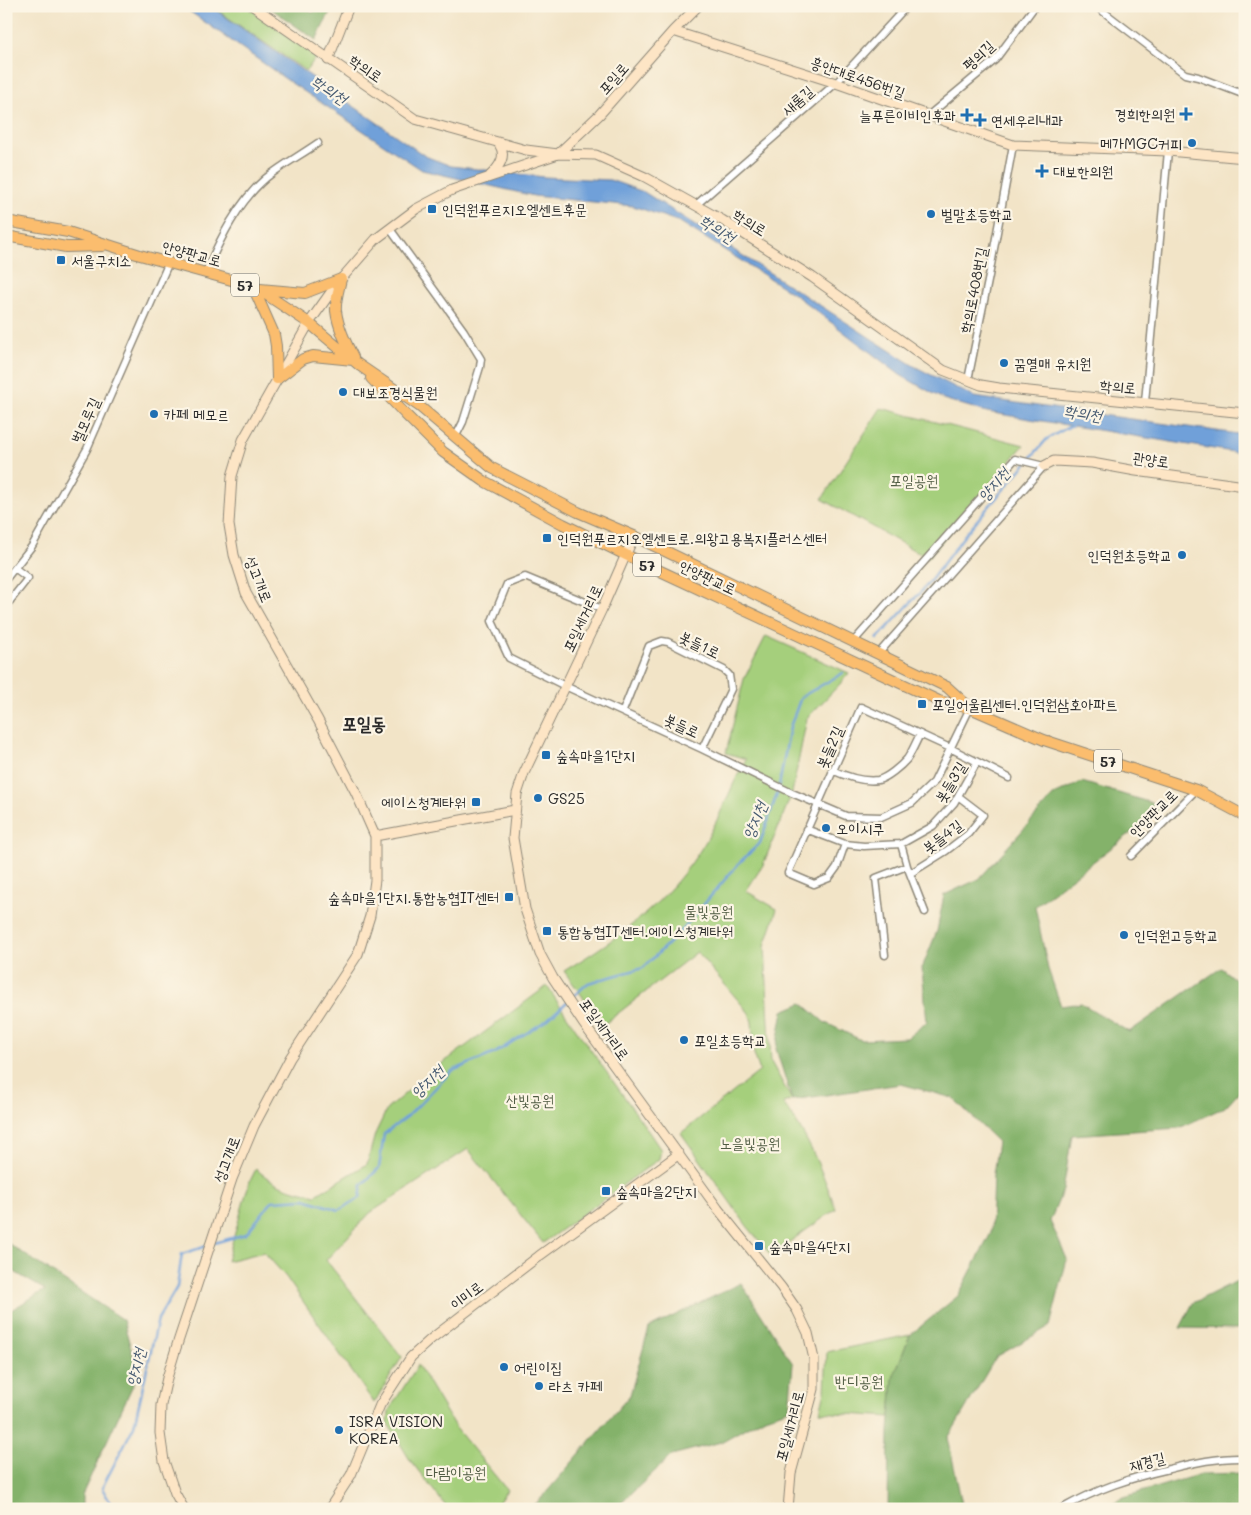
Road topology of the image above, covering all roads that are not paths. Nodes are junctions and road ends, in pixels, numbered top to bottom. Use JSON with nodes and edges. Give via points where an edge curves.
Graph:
{"nodes":[{"id":1,"x":253,"y":6,"type":"edge"},
{"id":2,"x":349,"y":6,"type":"edge"},
{"id":3,"x":698,"y":6,"type":"edge"},
{"id":4,"x":907,"y":6,"type":"edge"},
{"id":5,"x":1035,"y":6,"type":"edge"},
{"id":6,"x":1096,"y":6,"type":"edge"},
{"id":7,"x":673,"y":30,"type":"junction"},
{"id":8,"x":328,"y":60,"type":"junction"},
{"id":9,"x":836,"y":83,"type":"junction"},
{"id":10,"x":1245,"y":95,"type":"edge"},
{"id":11,"x":929,"y":115,"type":"junction"},
{"id":12,"x":318,"y":143,"type":"dead end"},
{"id":13,"x":1013,"y":145,"type":"junction"},
{"id":14,"x":501,"y":147,"type":"junction"},
{"id":15,"x":1168,"y":151,"type":"junction"},
{"id":16,"x":558,"y":154,"type":"junction"},
{"id":17,"x":1245,"y":158,"type":"edge"},
{"id":18,"x":490,"y":176,"type":"junction"},
{"id":19,"x":696,"y":206,"type":"junction"},
{"id":20,"x":6,"y":221,"type":"edge"},
{"id":21,"x":390,"y":229,"type":"junction"},
{"id":22,"x":6,"y":236,"type":"edge"},
{"id":23,"x":111,"y":246,"type":"junction"},
{"id":24,"x":169,"y":262,"type":"junction"},
{"id":25,"x":206,"y":272,"type":"junction"},
{"id":26,"x":341,"y":279,"type":"junction"},
{"id":27,"x":254,"y":289,"type":"junction"},
{"id":28,"x":309,"y":323,"type":"junction"},
{"id":29,"x":357,"y":363,"type":"junction"},
{"id":30,"x":277,"y":379,"type":"junction"},
{"id":31,"x":968,"y":380,"type":"junction"},
{"id":32,"x":1144,"y":402,"type":"junction"},
{"id":33,"x":1245,"y":412,"type":"edge"},
{"id":34,"x":455,"y":438,"type":"junction"},
{"id":35,"x":1044,"y":466,"type":"junction"},
{"id":36,"x":1245,"y":486,"type":"edge"},
{"id":37,"x":634,"y":536,"type":"junction"},
{"id":38,"x":626,"y":555,"type":"junction"},
{"id":39,"x":16,"y":569,"type":"junction"},
{"id":40,"x":6,"y":579,"type":"edge"},
{"id":41,"x":6,"y":606,"type":"edge"},
{"id":42,"x":602,"y":609,"type":"junction"},
{"id":43,"x":854,"y":642,"type":"junction"},
{"id":44,"x":879,"y":654,"type":"junction"},
{"id":45,"x":565,"y":686,"type":"junction"},
{"id":46,"x":970,"y":708,"type":"junction"},
{"id":47,"x":623,"y":711,"type":"junction"},
{"id":48,"x":920,"y":734,"type":"junction"},
{"id":49,"x":950,"y":748,"type":"junction"},
{"id":50,"x":702,"y":749,"type":"junction"},
{"id":51,"x":977,"y":762,"type":"junction"},
{"id":52,"x":832,"y":770,"type":"junction"},
{"id":53,"x":1008,"y":778,"type":"dead end"},
{"id":54,"x":1196,"y":790,"type":"junction"},
{"id":55,"x":958,"y":796,"type":"junction"},
{"id":56,"x":818,"y":805,"type":"junction"},
{"id":57,"x":515,"y":810,"type":"junction"},
{"id":58,"x":1245,"y":816,"type":"edge"},
{"id":59,"x":806,"y":830,"type":"junction"},
{"id":60,"x":375,"y":836,"type":"junction"},
{"id":61,"x":845,"y":844,"type":"junction"},
{"id":62,"x":901,"y":844,"type":"junction"},
{"id":63,"x":1130,"y":856,"type":"dead end"},
{"id":64,"x":907,"y":866,"type":"junction"},
{"id":65,"x":911,"y":873,"type":"junction"},
{"id":66,"x":924,"y":912,"type":"dead end"},
{"id":67,"x":885,"y":955,"type":"dead end"},
{"id":68,"x":679,"y":1154,"type":"junction"},
{"id":69,"x":1245,"y":1458,"type":"edge"},
{"id":70,"x":184,"y":1509,"type":"edge"},
{"id":71,"x":330,"y":1509,"type":"edge"},
{"id":72,"x":788,"y":1509,"type":"edge"},
{"id":73,"x":1061,"y":1509,"type":"edge"}],
"edges":[{"from":1,"to":8,"type":"street","name":"학의로"},
{"from":2,"to":8,"type":"street"},
{"from":3,"to":7,"type":"street","name":"포일로"},
{"from":4,"to":9,"type":"street","name":"새롬길"},
{"from":5,"to":11,"type":"street","name":"평의길","via":[[995,60]]},
{"from":6,"to":10,"type":"street","via":[[1185,74]]},
{"from":7,"to":9,"type":"street","name":"흥안대로456번길"},
{"from":7,"to":16,"type":"street","name":"포일로","via":[[599,115]]},
{"from":8,"to":14,"type":"street","name":"학의로","via":[[415,119]]},
{"from":9,"to":11,"type":"street","name":"흥안대로456번길"},
{"from":9,"to":19,"type":"street","name":"새롬길"},
{"from":11,"to":13,"type":"street","name":"흥안대로456번길"},
{"from":12,"to":25,"type":"street","via":[[266,178],[243,202]]},
{"from":13,"to":15,"type":"street","name":"흥안대로456번길"},
{"from":13,"to":31,"type":"street","name":"학의로408번길"},
{"from":14,"to":16,"type":"street","name":"학의로"},
{"from":14,"to":18,"type":"street","via":[[499,166]]},
{"from":15,"to":17,"type":"street","name":"흥안대로456번길"},
{"from":15,"to":32,"type":"street"},
{"from":16,"to":18,"type":"street","name":"포일로"},
{"from":16,"to":19,"type":"street","name":"학의로","via":[[596,156],[645,177]]},
{"from":18,"to":21,"type":"street","name":"포일로","via":[[452,190],[416,209]]},
{"from":19,"to":31,"type":"street","name":"학의로","via":[[812,277],[943,370]]},
{"from":20,"to":23,"type":"main road","name":"안양판교로","number":"57","via":[[68,232]]},
{"from":21,"to":26,"type":"street","via":[[376,239]]},
{"from":21,"to":34,"type":"street","via":[[464,331],[480,359],[463,422]]},
{"from":22,"to":23,"type":"main road","name":"안양판교로","number":"57","via":[[66,247]]},
{"from":23,"to":24,"type":"main road","name":"안양판교로","number":"57"},
{"from":24,"to":25,"type":"main road","name":"안양판교로","number":"57"},
{"from":24,"to":39,"type":"street","name":"벌모루길","via":[[87,449]]},
{"from":25,"to":27,"type":"main road","name":"안양판교로","number":"57"},
{"from":26,"to":27,"type":"main road","via":[[305,293]]},
{"from":26,"to":28,"type":"street"},
{"from":26,"to":29,"type":"main road","via":[[336,311],[341,331]]},
{"from":27,"to":28,"type":"main road","name":"안양판교로","number":"57","via":[[267,294]]},
{"from":27,"to":30,"type":"main road","via":[[274,334]]},
{"from":28,"to":29,"type":"main road","name":"안양판교로","number":"57"},
{"from":28,"to":30,"type":"street","name":"성고개로"},
{"from":29,"to":30,"type":"main road","via":[[313,356],[303,359]]},
{"from":29,"to":34,"type":"main road","name":"안양판교로","number":"57","via":[[419,406]]},
{"from":29,"to":38,"type":"main road","name":"안양판교로","number":"57","via":[[443,452],[476,475],[563,524]]},
{"from":30,"to":60,"type":"street","name":"성고개로","via":[[243,440],[232,476],[229,525],[234,556],[246,593],[318,720]]},
{"from":31,"to":32,"type":"street","name":"학의로","via":[[999,388]]},
{"from":32,"to":33,"type":"street","name":"학의로"},
{"from":34,"to":37,"type":"main road","name":"안양판교로","number":"57","via":[[492,468],[578,512]]},
{"from":35,"to":36,"type":"street","name":"관양로","via":[[1054,461],[1092,463]]},
{"from":35,"to":43,"type":"street","via":[[1015,459]]},
{"from":35,"to":44,"type":"street"},
{"from":37,"to":38,"type":"street","name":"포일세거리로"},
{"from":37,"to":43,"type":"main road","name":"안양판교로","number":"57"},
{"from":38,"to":42,"type":"street","name":"포일세거리로"},
{"from":38,"to":46,"type":"main road","name":"안양판교로","number":"57","via":[[939,701]]},
{"from":39,"to":40,"type":"street","name":"벌모루길"},
{"from":39,"to":41,"type":"street","via":[[28,578]]},
{"from":42,"to":45,"type":"street","name":"포일세거리로"},
{"from":42,"to":45,"type":"street","name":"봇들로","via":[[525,577],[507,584],[492,621],[509,658]]},
{"from":43,"to":44,"type":"main road","name":"안양판교로","number":"57"},
{"from":44,"to":46,"type":"main road","name":"안양판교로","number":"57","via":[[948,686]]},
{"from":45,"to":47,"type":"street","name":"봇들로"},
{"from":45,"to":57,"type":"street","name":"포일세거리로","via":[[524,773]]},
{"from":46,"to":49,"type":"street","name":"봇들로"},
{"from":46,"to":54,"type":"main road","name":"안양판교로","number":"57","via":[[1044,740]]},
{"from":47,"to":50,"type":"street","name":"봇들로"},
{"from":47,"to":50,"type":"street","name":"봇들1로","via":[[649,646],[668,642],[729,675],[731,689]]},
{"from":48,"to":49,"type":"street","name":"봇들2길"},
{"from":48,"to":52,"type":"street","via":[[908,758],[879,780]]},
{"from":48,"to":52,"type":"street","name":"봇들2길","via":[[861,707]]},
{"from":49,"to":51,"type":"street","name":"봇들2길"},
{"from":49,"to":56,"type":"street","name":"봇들로","via":[[934,782],[912,803],[881,817],[846,816]]},
{"from":50,"to":56,"type":"street","name":"봇들로"},
{"from":51,"to":53,"type":"street","name":"봇들2길"},
{"from":51,"to":55,"type":"street","name":"봇들3길"},
{"from":52,"to":56,"type":"street","name":"봇들2길"},
{"from":54,"to":58,"type":"main road","name":"안양판교로","number":"57"},
{"from":54,"to":63,"type":"street","name":"안양판교로"},
{"from":55,"to":62,"type":"street","name":"봇들3길","via":[[933,826]]},
{"from":55,"to":65,"type":"street","name":"봇들4길","via":[[983,815],[961,840]]},
{"from":56,"to":59,"type":"street","name":"봇들2길"},
{"from":57,"to":60,"type":"street"},
{"from":57,"to":68,"type":"street","name":"포일세거리로","via":[[513,838],[525,909],[540,954],[571,1005]]},
{"from":59,"to":61,"type":"street","name":"봇들3길"},
{"from":59,"to":61,"type":"street","name":"봇들2길","via":[[788,873],[814,884],[830,878]]},
{"from":60,"to":70,"type":"street","name":"성고개로","via":[[375,880],[370,916],[358,954],[290,1058],[254,1126],[232,1179],[167,1378],[160,1433],[164,1461]]},
{"from":61,"to":62,"type":"street","name":"봇들3길"},
{"from":62,"to":64,"type":"street","name":"봇들4길"},
{"from":64,"to":65,"type":"street","name":"봇들4길"},
{"from":64,"to":67,"type":"street","via":[[876,878]]},
{"from":65,"to":66,"type":"street","name":"봇들4길"},
{"from":68,"to":71,"type":"street","name":"이미로","via":[[539,1256],[411,1357],[380,1405],[351,1475]]},
{"from":68,"to":72,"type":"street","name":"포일세거리로","via":[[798,1310],[808,1333],[814,1359],[814,1389],[790,1473]]},
{"from":69,"to":73,"type":"street","name":"재경길","via":[[1194,1462],[1128,1478],[1087,1494]]}]}
